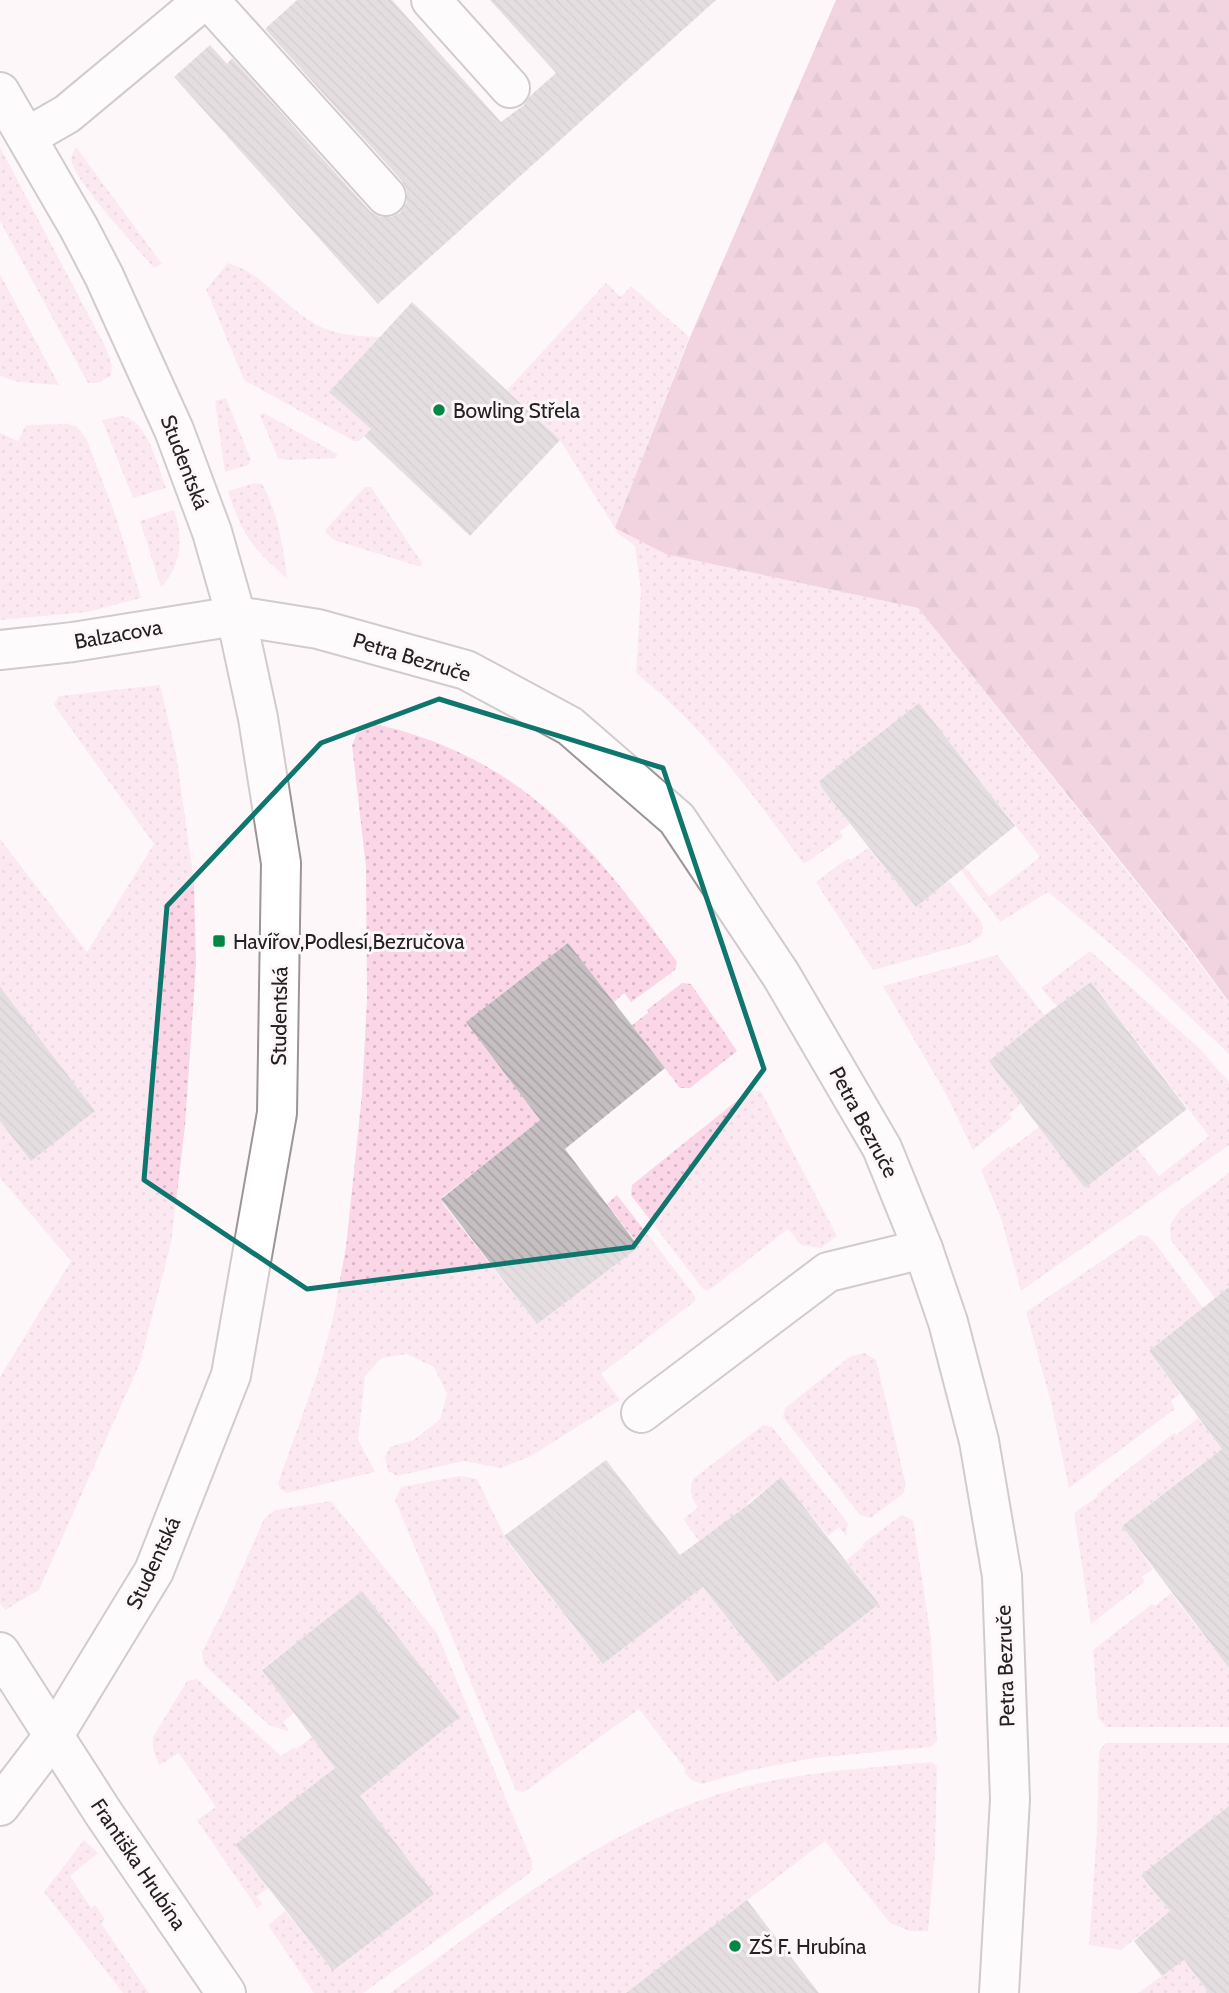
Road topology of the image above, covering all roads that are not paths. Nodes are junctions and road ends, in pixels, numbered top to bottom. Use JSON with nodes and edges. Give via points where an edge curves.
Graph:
{"nodes":[{"id":1,"x":204,"y":0,"type":"edge"},
{"id":2,"x":209,"y":0,"type":"edge"},
{"id":3,"x":431,"y":0,"type":"edge"},
{"id":4,"x":510,"y":88,"type":"dead end"},
{"id":5,"x":0,"y":92,"type":"edge"},
{"id":6,"x":27,"y":137,"type":"junction"},
{"id":7,"x":386,"y":196,"type":"dead end"},
{"id":8,"x":236,"y":616,"type":"junction"},
{"id":9,"x":0,"y":650,"type":"edge"},
{"id":10,"x":923,"y":1249,"type":"junction"},
{"id":11,"x":641,"y":1413,"type":"dead end"},
{"id":12,"x":0,"y":1652,"type":"edge"},
{"id":13,"x":54,"y":1735,"type":"junction"},
{"id":14,"x":0,"y":1806,"type":"edge"},
{"id":15,"x":226,"y":1993,"type":"edge"},
{"id":16,"x":999,"y":1993,"type":"edge"}],
"edges":[{"from":1,"to":6,"type":"street","via":[[67,114]]},
{"from":2,"to":7,"type":"street"},
{"from":3,"to":4,"type":"street"},
{"from":5,"to":6,"type":"street","name":"Studentská"},
{"from":6,"to":8,"type":"street","name":"Studentská","via":[[104,276],[169,419],[212,532]]},
{"from":8,"to":9,"type":"street","name":"Balzacova"},
{"from":8,"to":10,"type":"street","name":"Petra Bezruče","via":[[318,629],[466,670],[570,726],[677,819],[781,975],[882,1148]]},
{"from":8,"to":13,"type":"street","name":"Studentská","via":[[281,863],[277,1113],[231,1375],[153,1571]]},
{"from":10,"to":11,"type":"street","via":[[828,1272]]},
{"from":10,"to":16,"type":"street","name":"Petra Bezruče","via":[[948,1322],[979,1441],[1002,1576],[1010,1799]]},
{"from":12,"to":13,"type":"street","name":"Františka Hrubína"},
{"from":13,"to":14,"type":"street","name":"Studentská"},
{"from":13,"to":15,"type":"street","name":"Františka Hrubína"}]}
